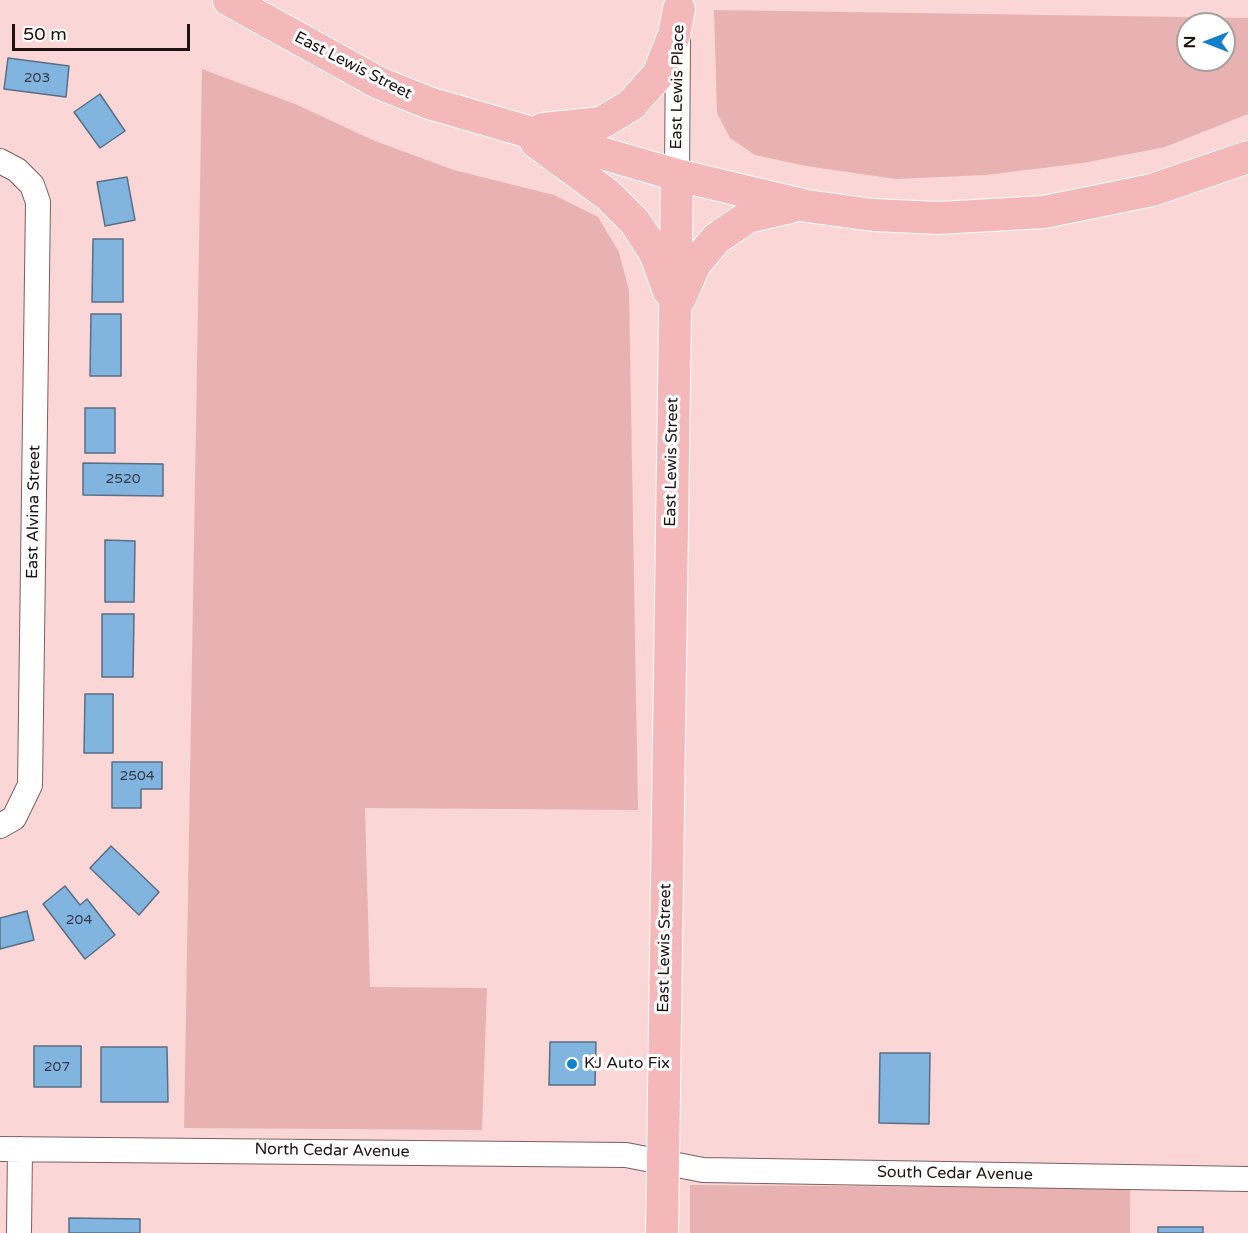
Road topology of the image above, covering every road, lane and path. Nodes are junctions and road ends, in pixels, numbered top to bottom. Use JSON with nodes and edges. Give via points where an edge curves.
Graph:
{"nodes":[{"id":1,"x":229,"y":0,"type":"edge"},
{"id":2,"x":679,"y":5,"type":"edge"},
{"id":3,"x":523,"y":131,"type":"junction"},
{"id":4,"x":1248,"y":157,"type":"edge"},
{"id":5,"x":0,"y":161,"type":"edge"},
{"id":6,"x":677,"y":175,"type":"junction"},
{"id":7,"x":807,"y":206,"type":"junction"},
{"id":8,"x":674,"y":315,"type":"junction"},
{"id":9,"x":7,"y":822,"type":"edge"},
{"id":10,"x":10,"y":1149,"type":"edge"},
{"id":11,"x":662,"y":1162,"type":"junction"},
{"id":12,"x":1248,"y":1179,"type":"edge"},
{"id":13,"x":19,"y":1233,"type":"edge"},
{"id":14,"x":662,"y":1233,"type":"edge"}],
"edges":[{"from":1,"to":3,"type":"main road","name":"East Lewis Street","via":[[379,83],[429,103]]},
{"from":2,"to":3,"type":"main road","via":[[674,35],[658,75],[631,105],[601,123]]},
{"from":2,"to":6,"type":"street","name":"East Lewis Place"},
{"from":3,"to":6,"type":"main road","name":"East Lewis Street"},
{"from":3,"to":8,"type":"main road","via":[[608,195],[635,222],[655,253]]},
{"from":4,"to":7,"type":"main road","via":[[1152,190],[1034,214],[928,218]]},
{"from":5,"to":9,"type":"street","name":"East Alvina Street","via":[[32,184],[38,202],[30,785]]},
{"from":6,"to":7,"type":"main road"},
{"from":6,"to":8,"type":"main road","name":"East Lewis Street"},
{"from":7,"to":8,"type":"main road","via":[[769,210],[748,217],[717,238],[695,264]]},
{"from":8,"to":11,"type":"main road","name":"East Lewis Street"},
{"from":10,"to":11,"type":"street","name":"North Cedar Avenue","via":[[626,1155]]},
{"from":10,"to":13,"type":"street"},
{"from":11,"to":12,"type":"street","name":"South Cedar Avenue","via":[[703,1170]]},
{"from":11,"to":14,"type":"main road","name":"East Lewis Street"}]}
